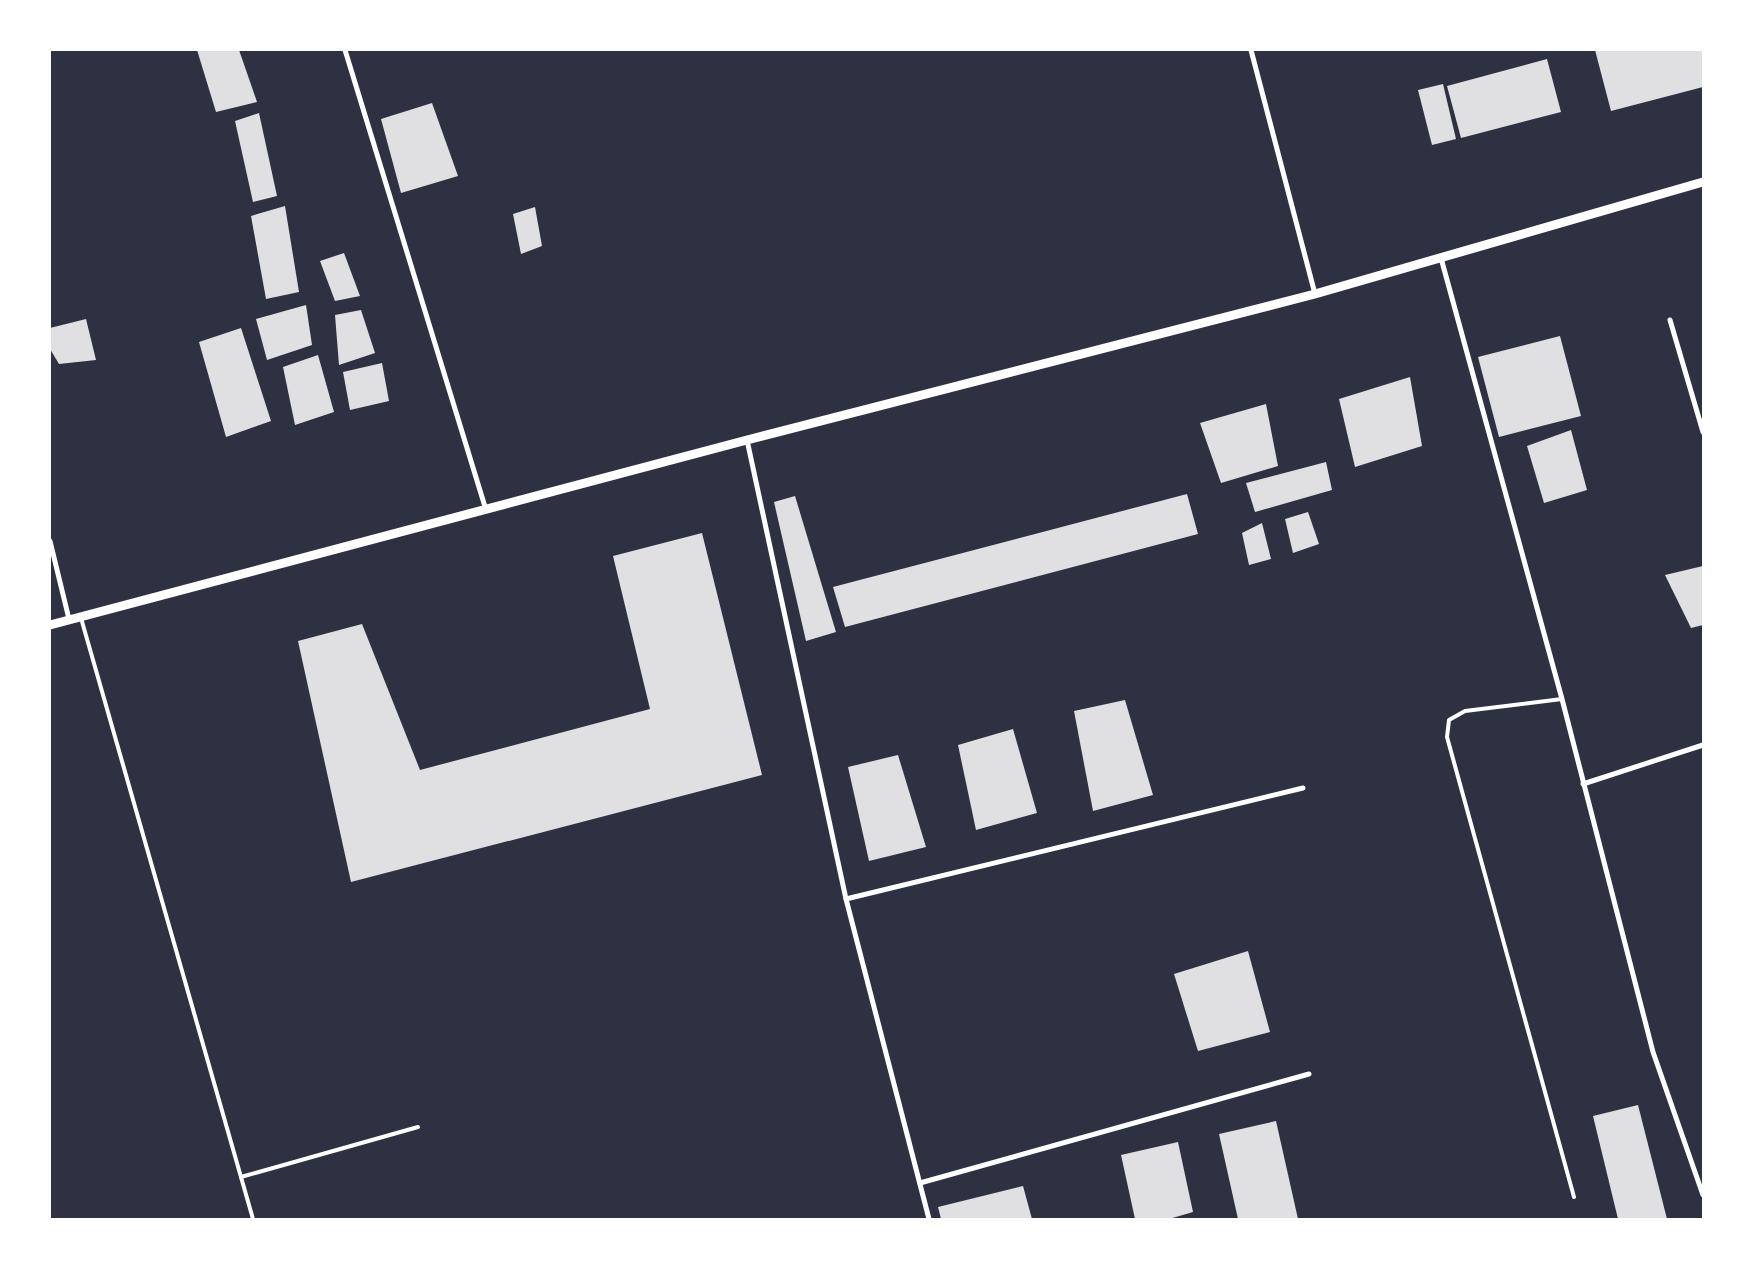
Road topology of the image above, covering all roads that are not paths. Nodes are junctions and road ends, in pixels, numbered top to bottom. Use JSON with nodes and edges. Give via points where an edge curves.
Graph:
{"nodes":[{"id":1,"x":344,"y":50,"type":"edge"},
{"id":2,"x":1251,"y":50,"type":"edge"},
{"id":3,"x":1703,"y":182,"type":"edge"},
{"id":4,"x":1441,"y":258,"type":"junction"},
{"id":5,"x":1315,"y":294,"type":"junction"},
{"id":6,"x":1670,"y":320,"type":"dead end"},
{"id":7,"x":1703,"y":432,"type":"edge"},
{"id":8,"x":747,"y":440,"type":"junction"},
{"id":9,"x":486,"y":510,"type":"junction"},
{"id":10,"x":50,"y":541,"type":"edge"},
{"id":11,"x":81,"y":616,"type":"junction"},
{"id":12,"x":69,"y":619,"type":"junction"},
{"id":13,"x":50,"y":625,"type":"edge"},
{"id":14,"x":1562,"y":699,"type":"junction"},
{"id":15,"x":1703,"y":745,"type":"edge"},
{"id":16,"x":1583,"y":784,"type":"junction"},
{"id":17,"x":1303,"y":788,"type":"dead end"},
{"id":18,"x":846,"y":899,"type":"junction"},
{"id":19,"x":1309,"y":1074,"type":"dead end"},
{"id":20,"x":418,"y":1127,"type":"dead end"},
{"id":21,"x":241,"y":1177,"type":"junction"},
{"id":22,"x":920,"y":1183,"type":"junction"},
{"id":23,"x":1703,"y":1195,"type":"edge"},
{"id":24,"x":1574,"y":1197,"type":"dead end"},
{"id":25,"x":254,"y":1219,"type":"edge"},
{"id":26,"x":929,"y":1219,"type":"edge"}],
"edges":[{"from":1,"to":9,"type":"street"},
{"from":2,"to":5,"type":"street"},
{"from":3,"to":4,"type":"street"},
{"from":4,"to":5,"type":"street"},
{"from":4,"to":14,"type":"street"},
{"from":5,"to":8,"type":"street"},
{"from":6,"to":7,"type":"street"},
{"from":8,"to":9,"type":"street"},
{"from":8,"to":18,"type":"street"},
{"from":9,"to":11,"type":"street"},
{"from":10,"to":12,"type":"street"},
{"from":11,"to":12,"type":"street"},
{"from":11,"to":21,"type":"lane"},
{"from":12,"to":13,"type":"street"},
{"from":14,"to":16,"type":"street"},
{"from":14,"to":24,"type":"lane","via":[[1465,711],[1450,720],[1447,737]]},
{"from":15,"to":16,"type":"street"},
{"from":16,"to":23,"type":"street","via":[[1653,1052]]},
{"from":17,"to":18,"type":"street"},
{"from":18,"to":22,"type":"street"},
{"from":19,"to":22,"type":"street"},
{"from":20,"to":21,"type":"lane"},
{"from":21,"to":25,"type":"lane"},
{"from":22,"to":26,"type":"street"}]}
